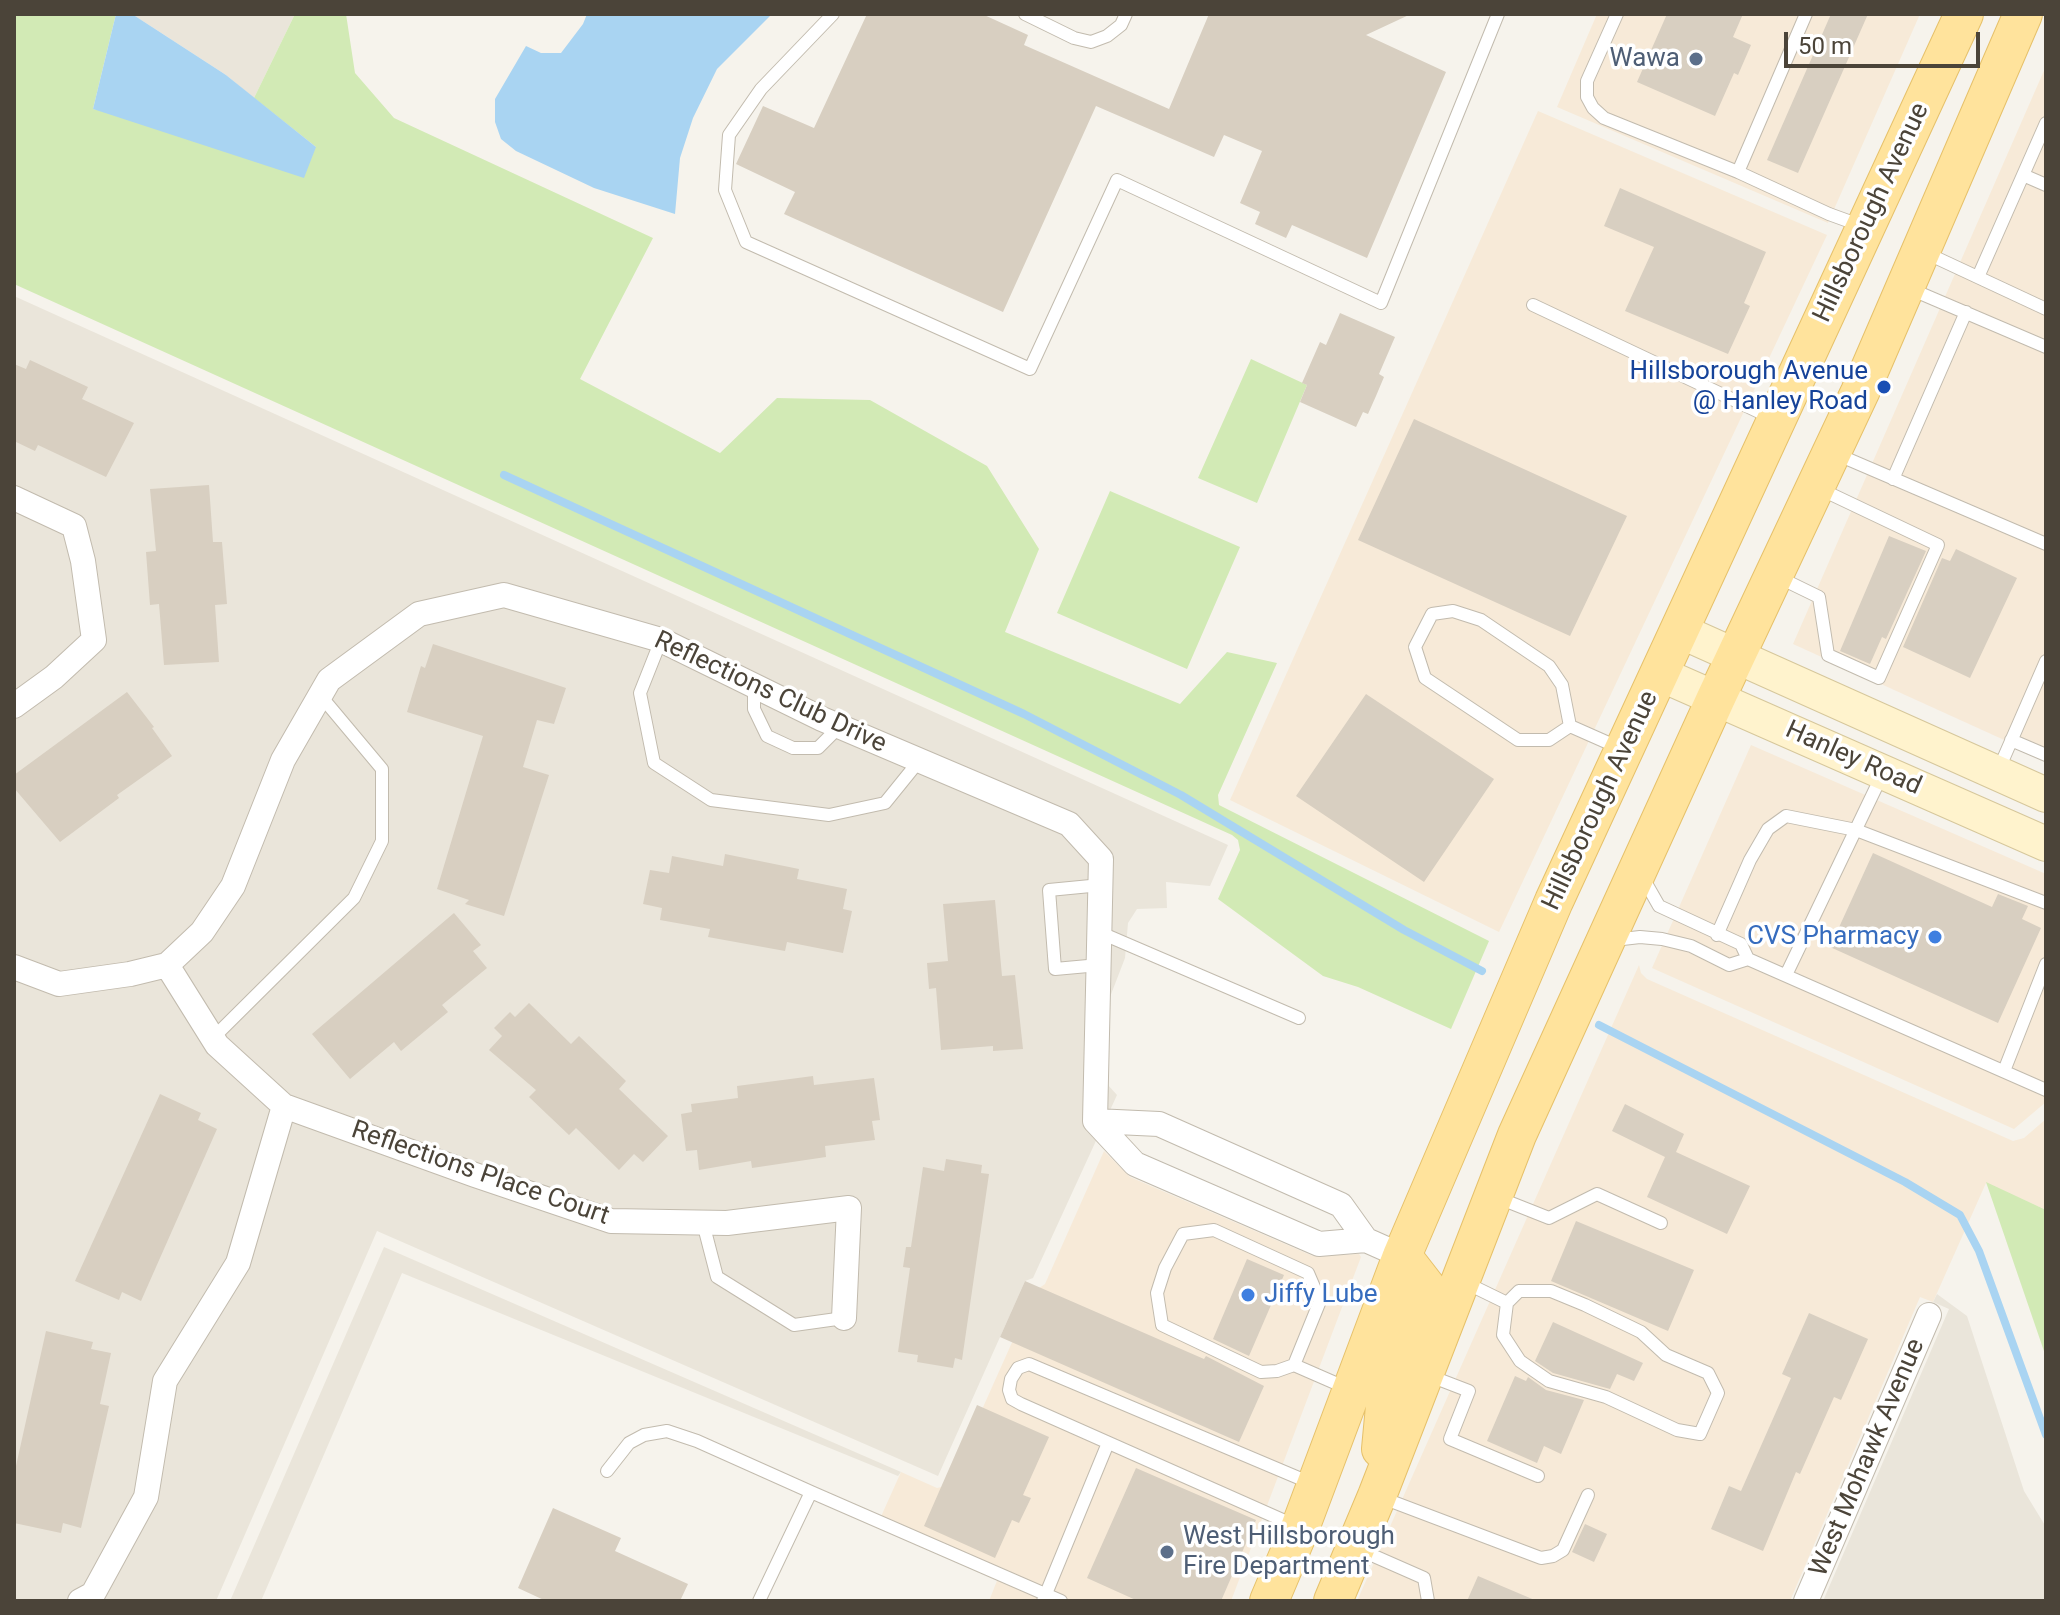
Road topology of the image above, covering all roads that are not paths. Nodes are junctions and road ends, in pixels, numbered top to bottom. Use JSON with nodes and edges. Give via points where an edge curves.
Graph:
{"nodes":[{"id":1,"x":833,"y":14,"type":"edge"},
{"id":2,"x":1025,"y":14,"type":"edge"},
{"id":3,"x":1126,"y":14,"type":"edge"},
{"id":4,"x":1498,"y":14,"type":"edge"},
{"id":5,"x":1617,"y":14,"type":"edge"},
{"id":6,"x":1806,"y":14,"type":"edge"},
{"id":7,"x":1964,"y":14,"type":"edge"},
{"id":8,"x":2023,"y":14,"type":"edge"},
{"id":9,"x":2046,"y":123,"type":"edge"},
{"id":10,"x":1738,"y":172,"type":"junction"},
{"id":11,"x":2023,"y":175,"type":"junction"},
{"id":12,"x":2046,"y":185,"type":"edge"},
{"id":13,"x":1866,"y":227,"type":"junction"},
{"id":14,"x":1921,"y":251,"type":"junction"},
{"id":15,"x":1978,"y":277,"type":"junction"},
{"id":16,"x":1906,"y":286,"type":"junction"},
{"id":17,"x":1533,"y":305,"type":"dead end"},
{"id":18,"x":2046,"y":309,"type":"edge"},
{"id":19,"x":1966,"y":312,"type":"junction"},
{"id":20,"x":2046,"y":347,"type":"edge"},
{"id":21,"x":1777,"y":421,"type":"junction"},
{"id":22,"x":1831,"y":452,"type":"junction"},
{"id":23,"x":1893,"y":479,"type":"junction"},
{"id":24,"x":1815,"y":486,"type":"junction"},
{"id":25,"x":14,"y":498,"type":"edge"},
{"id":26,"x":2046,"y":544,"type":"edge"},
{"id":27,"x":1774,"y":575,"type":"junction"},
{"id":28,"x":1680,"y":631,"type":"junction"},
{"id":29,"x":661,"y":640,"type":"junction"},
{"id":30,"x":1736,"y":656,"type":"junction"},
{"id":31,"x":2046,"y":661,"type":"edge"},
{"id":32,"x":1660,"y":674,"type":"junction"},
{"id":33,"x":754,"y":686,"type":"junction"},
{"id":34,"x":320,"y":695,"type":"junction"},
{"id":35,"x":1716,"y":698,"type":"junction"},
{"id":36,"x":14,"y":706,"type":"edge"},
{"id":37,"x":1570,"y":726,"type":"junction"},
{"id":38,"x":839,"y":727,"type":"junction"},
{"id":39,"x":2011,"y":740,"type":"junction"},
{"id":40,"x":1625,"y":750,"type":"junction"},
{"id":41,"x":2046,"y":755,"type":"edge"},
{"id":42,"x":919,"y":761,"type":"junction"},
{"id":43,"x":1883,"y":772,"type":"junction"},
{"id":44,"x":1997,"y":773,"type":"junction"},
{"id":45,"x":2046,"y":795,"type":"edge"},
{"id":46,"x":1856,"y":830,"type":"junction"},
{"id":47,"x":2046,"y":844,"type":"edge"},
{"id":48,"x":1638,"y":868,"type":"junction"},
{"id":49,"x":1101,"y":885,"type":"junction"},
{"id":50,"x":2046,"y":903,"type":"edge"},
{"id":51,"x":1101,"y":933,"type":"junction"},
{"id":52,"x":1717,"y":935,"type":"junction"},
{"id":53,"x":1605,"y":941,"type":"junction"},
{"id":54,"x":1748,"y":959,"type":"junction"},
{"id":55,"x":2046,"y":964,"type":"edge"},
{"id":56,"x":167,"y":965,"type":"junction"},
{"id":57,"x":1099,"y":965,"type":"junction"},
{"id":58,"x":14,"y":967,"type":"edge"},
{"id":59,"x":1786,"y":975,"type":"junction"},
{"id":60,"x":1299,"y":1018,"type":"dead end"},
{"id":61,"x":213,"y":1038,"type":"junction"},
{"id":62,"x":2004,"y":1071,"type":"junction"},
{"id":63,"x":2046,"y":1090,"type":"edge"},
{"id":64,"x":284,"y":1106,"type":"junction"},
{"id":65,"x":1095,"y":1121,"type":"junction"},
{"id":66,"x":1493,"y":1195,"type":"junction"},
{"id":67,"x":703,"y":1223,"type":"junction"},
{"id":68,"x":1661,"y":1223,"type":"dead end"},
{"id":69,"x":1366,"y":1240,"type":"junction"},
{"id":70,"x":1402,"y":1256,"type":"junction"},
{"id":71,"x":1459,"y":1280,"type":"junction"},
{"id":72,"x":1507,"y":1303,"type":"junction"},
{"id":73,"x":1929,"y":1315,"type":"dead end"},
{"id":74,"x":844,"y":1318,"type":"joint"},
{"id":75,"x":1294,"y":1365,"type":"junction"},
{"id":76,"x":1423,"y":1373,"type":"junction"},
{"id":77,"x":1346,"y":1408,"type":"junction"},
{"id":78,"x":1108,"y":1443,"type":"junction"},
{"id":79,"x":607,"y":1471,"type":"dead end"},
{"id":80,"x":1538,"y":1476,"type":"dead end"},
{"id":81,"x":1316,"y":1485,"type":"junction"},
{"id":82,"x":811,"y":1492,"type":"junction"},
{"id":83,"x":1588,"y":1495,"type":"dead end"},
{"id":84,"x":1377,"y":1496,"type":"junction"},
{"id":85,"x":1300,"y":1528,"type":"junction"},
{"id":86,"x":1355,"y":1548,"type":"junction"},
{"id":87,"x":1044,"y":1598,"type":"edge"},
{"id":88,"x":80,"y":1601,"type":"edge"},
{"id":89,"x":759,"y":1601,"type":"edge"},
{"id":90,"x":1061,"y":1601,"type":"edge"},
{"id":91,"x":1269,"y":1601,"type":"edge"},
{"id":92,"x":1298,"y":1601,"type":"edge"},
{"id":93,"x":1333,"y":1601,"type":"edge"},
{"id":94,"x":1428,"y":1601,"type":"edge"},
{"id":95,"x":1806,"y":1601,"type":"edge"}],
"edges":[{"from":1,"to":4,"type":"lane","via":[[761,89],[729,135],[725,190],[746,242],[1030,369],[1117,180],[1381,303]]},
{"from":2,"to":3,"type":"lane","via":[[1091,42],[1121,25]]},
{"from":5,"to":10,"type":"lane","via":[[1587,81],[1593,108],[1604,118]]},
{"from":6,"to":10,"type":"lane"},
{"from":7,"to":13,"type":"main road","name":"Hillsborough Avenue"},
{"from":8,"to":14,"type":"main road"},
{"from":9,"to":11,"type":"lane"},
{"from":10,"to":13,"type":"lane"},
{"from":11,"to":12,"type":"lane"},
{"from":11,"to":15,"type":"lane"},
{"from":13,"to":21,"type":"main road","name":"Hillsborough Avenue"},
{"from":14,"to":15,"type":"lane"},
{"from":14,"to":16,"type":"main road"},
{"from":15,"to":18,"type":"lane"},
{"from":16,"to":19,"type":"lane"},
{"from":16,"to":22,"type":"main road"},
{"from":17,"to":21,"type":"lane"},
{"from":19,"to":20,"type":"lane"},
{"from":19,"to":23,"type":"lane"},
{"from":21,"to":28,"type":"main road","name":"Hillsborough Avenue"},
{"from":22,"to":23,"type":"lane"},
{"from":22,"to":24,"type":"main road"},
{"from":23,"to":26,"type":"lane"},
{"from":24,"to":27,"type":"main road"},
{"from":24,"to":27,"type":"lane","via":[[1938,545],[1879,678],[1828,655],[1819,597]]},
{"from":25,"to":36,"type":"street","via":[[74,526],[94,640]]},
{"from":27,"to":30,"type":"main road"},
{"from":28,"to":30,"type":"main road","name":"Hanley Road"},
{"from":28,"to":32,"type":"main road","name":"Hillsborough Avenue"},
{"from":29,"to":33,"type":"street","name":"Reflections Club Drive"},
{"from":29,"to":34,"type":"street","name":"Reflections Club Drive","via":[[504,595],[419,614],[329,680]]},
{"from":29,"to":42,"type":"lane","via":[[640,693],[654,763],[711,800],[829,815],[885,803]]},
{"from":30,"to":35,"type":"main road"},
{"from":30,"to":44,"type":"main road","name":"Hanley Road"},
{"from":31,"to":39,"type":"lane"},
{"from":32,"to":35,"type":"main road","name":"Hanley Road"},
{"from":32,"to":40,"type":"main road","name":"Hillsborough Avenue"},
{"from":33,"to":38,"type":"street","name":"Reflections Club Drive"},
{"from":33,"to":38,"type":"lane","via":[[754,709],[767,736],[793,748],[818,748]]},
{"from":34,"to":56,"type":"street","name":"Reflections Club Drive","via":[[283,760],[233,886],[202,932]]},
{"from":34,"to":61,"type":"lane","via":[[382,769],[382,841],[354,898]]},
{"from":35,"to":43,"type":"main road","name":"Hanley Road"},
{"from":35,"to":48,"type":"main road"},
{"from":37,"to":37,"type":"lane","via":[[1562,685],[1549,666],[1481,620],[1453,611],[1432,614],[1415,647],[1425,678],[1518,740],[1549,740]]},
{"from":37,"to":40,"type":"lane"},
{"from":38,"to":42,"type":"street","name":"Reflections Club Drive"},
{"from":39,"to":41,"type":"lane"},
{"from":39,"to":44,"type":"lane"},
{"from":40,"to":70,"type":"main road","name":"Hillsborough Avenue","via":[[1554,901]]},
{"from":42,"to":49,"type":"street","name":"Reflections Club Drive","via":[[1069,824],[1101,859]]},
{"from":43,"to":46,"type":"lane"},
{"from":43,"to":47,"type":"main road","name":"Hanley Road"},
{"from":44,"to":45,"type":"main road","name":"Hanley Road"},
{"from":46,"to":50,"type":"lane"},
{"from":46,"to":52,"type":"lane","via":[[1786,816],[1768,829]]},
{"from":46,"to":59,"type":"lane"},
{"from":48,"to":52,"type":"lane","via":[[1659,906]]},
{"from":48,"to":53,"type":"main road"},
{"from":49,"to":51,"type":"street","name":"Reflections Club Drive"},
{"from":49,"to":57,"type":"lane","via":[[1049,890],[1055,969]]},
{"from":51,"to":57,"type":"street","name":"Reflections Club Drive"},
{"from":51,"to":60,"type":"lane"},
{"from":52,"to":54,"type":"lane","via":[[1741,944]]},
{"from":53,"to":54,"type":"lane","via":[[1662,939],[1729,965]]},
{"from":53,"to":66,"type":"main road"},
{"from":54,"to":59,"type":"lane"},
{"from":55,"to":62,"type":"lane"},
{"from":56,"to":58,"type":"street","name":"Reflections Club Drive","via":[[59,984]]},
{"from":56,"to":61,"type":"street","name":"Reflections Place Court"},
{"from":57,"to":65,"type":"street","name":"Reflections Club Drive"},
{"from":59,"to":62,"type":"lane"},
{"from":61,"to":64,"type":"street","name":"Reflections Place Court"},
{"from":62,"to":63,"type":"lane"},
{"from":64,"to":67,"type":"street","name":"Reflections Place Court","via":[[611,1221]]},
{"from":64,"to":88,"type":"street","via":[[238,1263],[165,1381],[146,1497],[93,1594]]},
{"from":65,"to":69,"type":"street","via":[[1159,1124],[1341,1205]]},
{"from":65,"to":69,"type":"street","via":[[1135,1164],[1319,1244]]},
{"from":66,"to":68,"type":"lane","via":[[1549,1218],[1597,1194]]},
{"from":66,"to":71,"type":"main road"},
{"from":67,"to":74,"type":"lane","via":[[717,1277],[794,1325]]},
{"from":67,"to":74,"type":"street","name":"Reflections Place Court","via":[[849,1208]]},
{"from":69,"to":70,"type":"street"},
{"from":70,"to":77,"type":"main road","name":"Hillsborough Avenue"},
{"from":70,"to":84,"type":"main road","via":[[1426,1287],[1386,1396]]},
{"from":71,"to":72,"type":"lane"},
{"from":71,"to":76,"type":"main road"},
{"from":72,"to":72,"type":"lane","via":[[1503,1335],[1520,1361],[1549,1381],[1700,1434],[1718,1393],[1708,1373],[1666,1355],[1641,1332],[1551,1291],[1519,1291]]},
{"from":73,"to":95,"type":"street","name":"West Mohawk Avenue"},
{"from":75,"to":75,"type":"lane","via":[[1261,1372],[1162,1325],[1157,1293],[1183,1234],[1214,1230],[1308,1273],[1320,1301]]},
{"from":75,"to":77,"type":"lane"},
{"from":76,"to":80,"type":"lane","via":[[1469,1391],[1450,1439]]},
{"from":76,"to":84,"type":"main road"},
{"from":77,"to":81,"type":"main road","name":"Hillsborough Avenue"},
{"from":77,"to":92,"type":"main road","via":[[1321,1543]]},
{"from":78,"to":81,"type":"lane","via":[[1012,1399],[1011,1379],[1018,1368],[1029,1364]]},
{"from":78,"to":85,"type":"lane"},
{"from":78,"to":87,"type":"lane"},
{"from":79,"to":82,"type":"lane","via":[[629,1443],[667,1431]]},
{"from":81,"to":85,"type":"main road","name":"Hillsborough Avenue"},
{"from":82,"to":87,"type":"lane"},
{"from":82,"to":89,"type":"lane"},
{"from":83,"to":84,"type":"lane","via":[[1563,1550],[1541,1558]]},
{"from":84,"to":86,"type":"main road"},
{"from":85,"to":91,"type":"main road","name":"Hillsborough Avenue"},
{"from":86,"to":93,"type":"main road"},
{"from":86,"to":94,"type":"lane","via":[[1424,1578]]},
{"from":87,"to":90,"type":"lane"}]}
